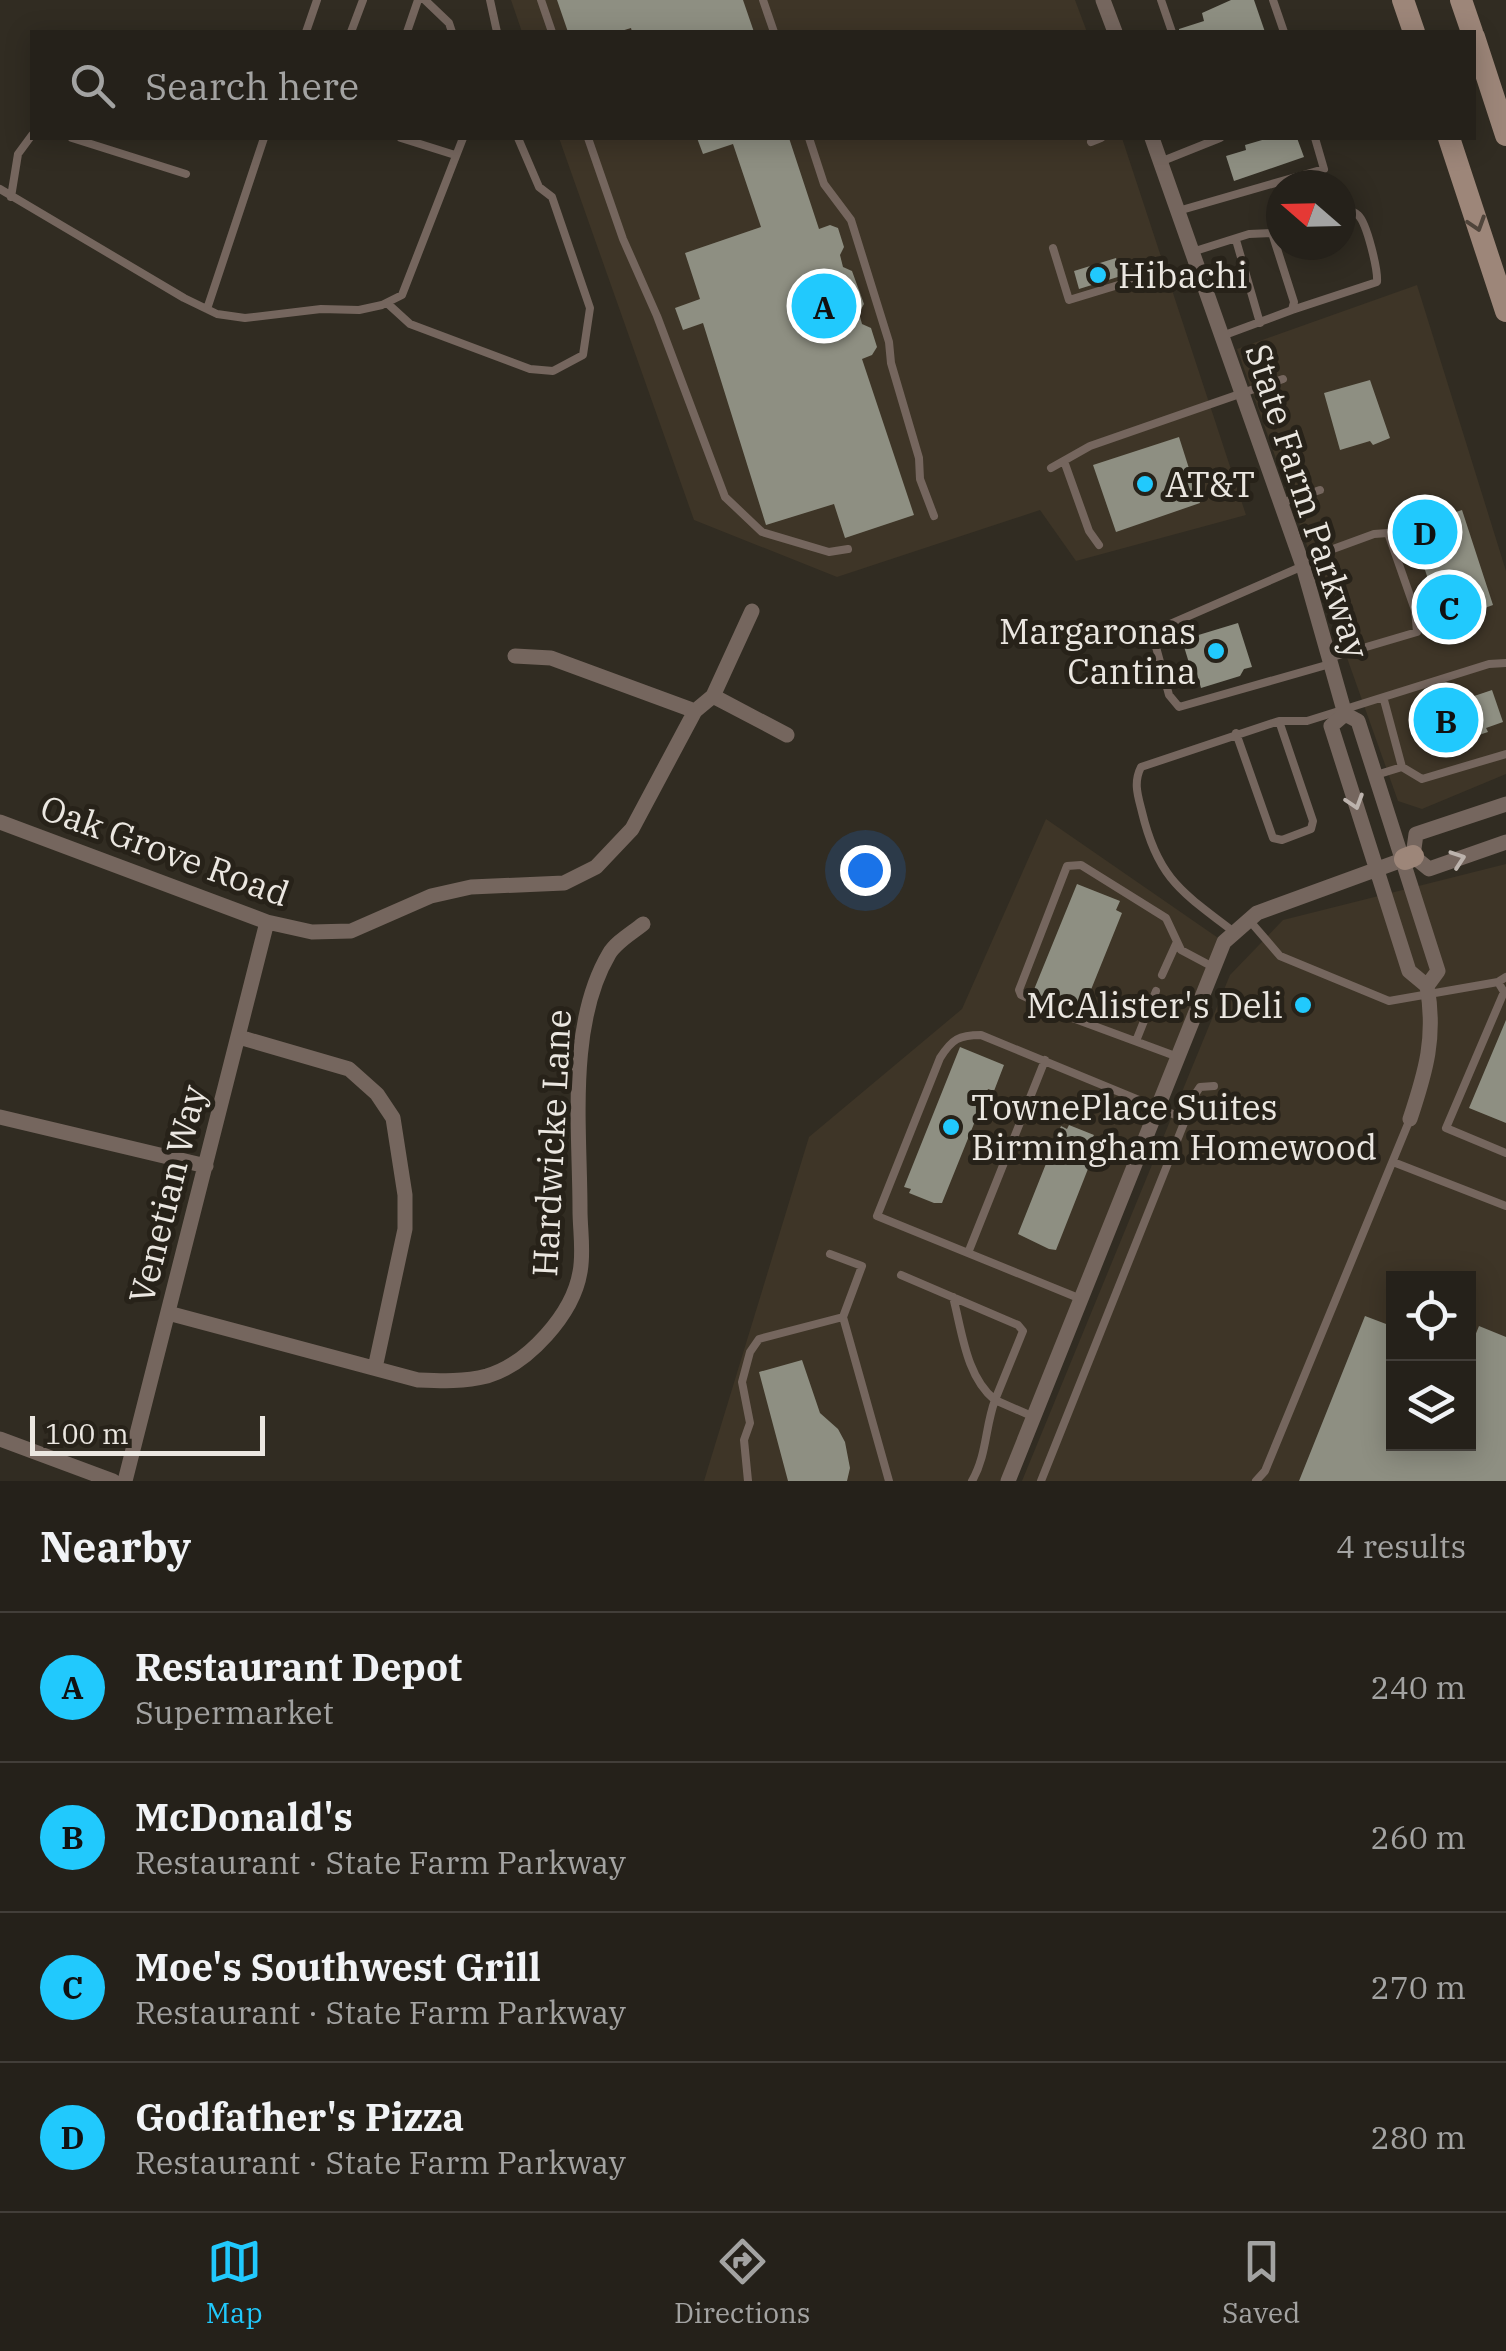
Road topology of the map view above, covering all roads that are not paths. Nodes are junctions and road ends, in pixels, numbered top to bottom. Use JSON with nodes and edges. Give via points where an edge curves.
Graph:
{"nodes":[{"id":1,"x":317,"y":0,"type":"edge"},
{"id":2,"x":362,"y":0,"type":"edge"},
{"id":3,"x":422,"y":0,"type":"edge"},
{"id":4,"x":490,"y":0,"type":"edge"},
{"id":5,"x":541,"y":0,"type":"edge"},
{"id":6,"x":763,"y":0,"type":"edge"},
{"id":7,"x":1103,"y":0,"type":"edge"},
{"id":8,"x":1162,"y":0,"type":"edge"},
{"id":9,"x":1273,"y":0,"type":"edge"},
{"id":10,"x":1403,"y":0,"type":"edge"},
{"id":11,"x":1461,"y":0,"type":"edge"},
{"id":12,"x":307,"y":30,"type":"edge"},
{"id":13,"x":353,"y":30,"type":"edge"},
{"id":14,"x":408,"y":30,"type":"edge"},
{"id":15,"x":451,"y":30,"type":"edge"},
{"id":16,"x":497,"y":30,"type":"edge"},
{"id":17,"x":551,"y":30,"type":"edge"},
{"id":18,"x":773,"y":30,"type":"edge"},
{"id":19,"x":1113,"y":30,"type":"edge"},
{"id":20,"x":1171,"y":30,"type":"edge"},
{"id":21,"x":1283,"y":30,"type":"edge"},
{"id":22,"x":1413,"y":30,"type":"edge"},
{"id":23,"x":1471,"y":30,"type":"edge"},
{"id":24,"x":1476,"y":44,"type":"edge"},
{"id":25,"x":1506,"y":135,"type":"edge"},
{"id":26,"x":30,"y":138,"type":"edge"},
{"id":27,"x":78,"y":140,"type":"edge"},
{"id":28,"x":263,"y":140,"type":"edge"},
{"id":29,"x":407,"y":140,"type":"edge"},
{"id":30,"x":462,"y":140,"type":"edge"},
{"id":31,"x":519,"y":140,"type":"edge"},
{"id":32,"x":589,"y":140,"type":"edge"},
{"id":33,"x":810,"y":140,"type":"edge"},
{"id":34,"x":1096,"y":140,"type":"edge"},
{"id":35,"x":1153,"y":140,"type":"edge"},
{"id":36,"x":1215,"y":140,"type":"edge"},
{"id":37,"x":1315,"y":140,"type":"edge"},
{"id":38,"x":1449,"y":140,"type":"edge"},
{"id":39,"x":1092,"y":142,"type":"dead end"},
{"id":40,"x":454,"y":155,"type":"junction"},
{"id":41,"x":1160,"y":162,"type":"junction"},
{"id":42,"x":186,"y":174,"type":"dead end"},
{"id":43,"x":0,"y":189,"type":"edge"},
{"id":44,"x":11,"y":197,"type":"junction"},
{"id":45,"x":1178,"y":211,"type":"junction"},
{"id":46,"x":1356,"y":214,"type":"edge"},
{"id":47,"x":1266,"y":232,"type":"edge"},
{"id":48,"x":1236,"y":240,"type":"junction"},
{"id":49,"x":1053,"y":248,"type":"dead end"},
{"id":50,"x":1192,"y":252,"type":"junction"},
{"id":51,"x":1283,"y":260,"type":"edge"},
{"id":52,"x":1138,"y":279,"type":"dead end"},
{"id":53,"x":387,"y":303,"type":"junction"},
{"id":54,"x":207,"y":309,"type":"junction"},
{"id":55,"x":1292,"y":310,"type":"junction"},
{"id":56,"x":1506,"y":311,"type":"edge"},
{"id":57,"x":1260,"y":322,"type":"junction"},
{"id":58,"x":1222,"y":336,"type":"junction"},
{"id":59,"x":1283,"y":378,"type":"dead end"},
{"id":60,"x":1242,"y":392,"type":"junction"},
{"id":61,"x":1064,"y":461,"type":"junction"},
{"id":62,"x":1051,"y":468,"type":"dead end"},
{"id":63,"x":1320,"y":490,"type":"dead end"},
{"id":64,"x":1281,"y":503,"type":"junction"},
{"id":65,"x":934,"y":516,"type":"dead end"},
{"id":66,"x":1100,"y":546,"type":"dead end"},
{"id":67,"x":848,"y":549,"type":"dead end"},
{"id":68,"x":1302,"y":563,"type":"junction"},
{"id":69,"x":752,"y":611,"type":"dead end"},
{"id":70,"x":515,"y":656,"type":"dead end"},
{"id":71,"x":1330,"y":661,"type":"junction"},
{"id":72,"x":1506,"y":663,"type":"edge"},
{"id":73,"x":713,"y":696,"type":"junction"},
{"id":74,"x":1384,"y":700,"type":"junction"},
{"id":75,"x":694,"y":710,"type":"junction"},
{"id":76,"x":1344,"y":711,"type":"junction"},
{"id":77,"x":1279,"y":721,"type":"junction"},
{"id":78,"x":1236,"y":733,"type":"junction"},
{"id":79,"x":787,"y":736,"type":"dead end"},
{"id":80,"x":1506,"y":754,"type":"edge"},
{"id":81,"x":1402,"y":767,"type":"junction"},
{"id":82,"x":1376,"y":775,"type":"junction"},
{"id":83,"x":1506,"y":804,"type":"edge"},
{"id":84,"x":0,"y":822,"type":"edge"},
{"id":85,"x":1506,"y":842,"type":"edge"},
{"id":86,"x":1409,"y":858,"type":"junction"},
{"id":87,"x":1376,"y":868,"type":"junction"},
{"id":88,"x":1249,"y":920,"type":"junction"},
{"id":89,"x":267,"y":922,"type":"junction"},
{"id":90,"x":643,"y":924,"type":"dead end"},
{"id":91,"x":1234,"y":932,"type":"junction"},
{"id":92,"x":1176,"y":944,"type":"junction"},
{"id":93,"x":1213,"y":968,"type":"junction"},
{"id":94,"x":1162,"y":975,"type":"dead end"},
{"id":95,"x":1502,"y":980,"type":"edge"},
{"id":96,"x":1156,"y":991,"type":"dead end"},
{"id":97,"x":1428,"y":991,"type":"junction"},
{"id":98,"x":239,"y":1037,"type":"junction"},
{"id":99,"x":1136,"y":1042,"type":"junction"},
{"id":100,"x":1178,"y":1056,"type":"junction"},
{"id":101,"x":1044,"y":1060,"type":"junction"},
{"id":102,"x":1214,"y":1086,"type":"dead end"},
{"id":103,"x":1157,"y":1108,"type":"junction"},
{"id":104,"x":0,"y":1116,"type":"edge"},
{"id":105,"x":1185,"y":1119,"type":"junction"},
{"id":106,"x":1410,"y":1119,"type":"joint"},
{"id":107,"x":1506,"y":1153,"type":"edge"},
{"id":108,"x":1392,"y":1162,"type":"junction"},
{"id":109,"x":206,"y":1166,"type":"junction"},
{"id":110,"x":1506,"y":1206,"type":"edge"},
{"id":111,"x":968,"y":1253,"type":"junction"},
{"id":112,"x":830,"y":1254,"type":"dead end"},
{"id":113,"x":901,"y":1275,"type":"dead end"},
{"id":114,"x":953,"y":1297,"type":"junction"},
{"id":115,"x":1081,"y":1299,"type":"junction"},
{"id":116,"x":168,"y":1314,"type":"junction"},
{"id":117,"x":843,"y":1317,"type":"junction"},
{"id":118,"x":375,"y":1368,"type":"junction"},
{"id":119,"x":995,"y":1400,"type":"junction"},
{"id":120,"x":1034,"y":1417,"type":"junction"},
{"id":121,"x":0,"y":1438,"type":"edge"},
{"id":122,"x":114,"y":1481,"type":"edge"},
{"id":123,"x":125,"y":1481,"type":"edge"},
{"id":124,"x":748,"y":1481,"type":"edge"},
{"id":125,"x":890,"y":1481,"type":"edge"},
{"id":126,"x":972,"y":1481,"type":"edge"},
{"id":127,"x":1008,"y":1481,"type":"edge"},
{"id":128,"x":1042,"y":1481,"type":"edge"},
{"id":129,"x":1256,"y":1481,"type":"edge"}],
"edges":[{"from":1,"to":12,"type":"lane"},
{"from":2,"to":13,"type":"lane"},
{"from":3,"to":14,"type":"lane"},
{"from":3,"to":15,"type":"lane"},
{"from":4,"to":16,"type":"lane"},
{"from":5,"to":17,"type":"lane"},
{"from":6,"to":18,"type":"lane"},
{"from":7,"to":19,"type":"street"},
{"from":8,"to":20,"type":"lane"},
{"from":9,"to":21,"type":"lane"},
{"from":10,"to":22,"type":"main road"},
{"from":11,"to":23,"type":"main road"},
{"from":24,"to":25,"type":"main road"},
{"from":26,"to":44,"type":"lane","via":[[18,154]]},
{"from":27,"to":42,"type":"lane"},
{"from":28,"to":54,"type":"lane"},
{"from":29,"to":40,"type":"lane"},
{"from":30,"to":40,"type":"lane"},
{"from":31,"to":53,"type":"lane","via":[[539,186],[552,197],[590,308],[583,354],[553,370],[530,369],[410,324]]},
{"from":32,"to":67,"type":"lane","via":[[725,497],[762,532],[829,552]]},
{"from":33,"to":65,"type":"lane","via":[[824,184],[851,220]]},
{"from":34,"to":39,"type":"lane"},
{"from":35,"to":41,"type":"street","name":"State Farm Parkway"},
{"from":36,"to":41,"type":"lane"},
{"from":37,"to":45,"type":"lane","via":[[1324,169]]},
{"from":38,"to":56,"type":"main road","one_way":true},
{"from":40,"to":53,"type":"lane","via":[[410,278],[402,295]]},
{"from":41,"to":45,"type":"street","name":"State Farm Parkway"},
{"from":43,"to":44,"type":"lane"},
{"from":44,"to":54,"type":"lane"},
{"from":45,"to":50,"type":"street","name":"State Farm Parkway"},
{"from":46,"to":55,"type":"lane","via":[[1378,269],[1376,282]]},
{"from":47,"to":48,"type":"lane"},
{"from":48,"to":50,"type":"lane"},
{"from":48,"to":57,"type":"lane"},
{"from":49,"to":52,"type":"lane","via":[[1068,300]]},
{"from":50,"to":58,"type":"street","name":"State Farm Parkway"},
{"from":51,"to":55,"type":"lane"},
{"from":53,"to":54,"type":"lane","via":[[245,318]]},
{"from":55,"to":57,"type":"lane"},
{"from":57,"to":58,"type":"lane"},
{"from":58,"to":60,"type":"street","name":"State Farm Parkway"},
{"from":59,"to":60,"type":"lane"},
{"from":60,"to":61,"type":"lane"},
{"from":60,"to":64,"type":"street","name":"State Farm Parkway"},
{"from":61,"to":62,"type":"lane"},
{"from":61,"to":66,"type":"lane"},
{"from":63,"to":64,"type":"lane"},
{"from":64,"to":68,"type":"street","name":"State Farm Parkway"},
{"from":68,"to":71,"type":"street","name":"State Farm Parkway"},
{"from":68,"to":71,"type":"lane","via":[[1388,533],[1415,610],[1418,632]]},
{"from":68,"to":71,"type":"lane","via":[[1168,625],[1156,647],[1169,696],[1179,707]]},
{"from":69,"to":73,"type":"street","name":"Oak Grove Road"},
{"from":70,"to":75,"type":"street","via":[[551,658]]},
{"from":71,"to":76,"type":"street","name":"State Farm Parkway"},
{"from":72,"to":74,"type":"lane"},
{"from":73,"to":75,"type":"street","name":"Oak Grove Road"},
{"from":73,"to":79,"type":"street"},
{"from":74,"to":76,"type":"lane"},
{"from":74,"to":81,"type":"lane"},
{"from":75,"to":89,"type":"street","name":"Oak Grove Road","via":[[632,829],[596,866],[564,883],[471,887],[431,896],[351,931],[312,932]]},
{"from":76,"to":77,"type":"lane"},
{"from":76,"to":82,"type":"street","name":"State Farm Parkway","via":[[1358,721]]},
{"from":76,"to":87,"type":"street","name":"State Farm Parkway","one_way":true,"via":[[1332,726]]},
{"from":77,"to":78,"type":"lane"},
{"from":77,"to":78,"type":"lane","via":[[1313,821],[1282,840],[1273,838]]},
{"from":78,"to":91,"type":"lane","via":[[1140,767],[1135,786],[1157,861],[1176,886]]},
{"from":80,"to":81,"type":"lane","via":[[1422,778]]},
{"from":81,"to":82,"type":"lane"},
{"from":82,"to":86,"type":"street","name":"State Farm Parkway"},
{"from":83,"to":86,"type":"street","via":[[1416,834]]},
{"from":84,"to":89,"type":"street","name":"Oak Grove Road"},
{"from":86,"to":85,"type":"street","one_way":true,"via":[[1429,869]]},
{"from":86,"to":87,"type":"street"},
{"from":86,"to":97,"type":"street","name":"State Farm Parkway","via":[[1438,971]]},
{"from":87,"to":88,"type":"street"},
{"from":87,"to":97,"type":"street","name":"State Farm Parkway","via":[[1408,971]]},
{"from":88,"to":91,"type":"street"},
{"from":88,"to":97,"type":"lane","via":[[1280,956],[1388,1001]]},
{"from":89,"to":98,"type":"street","name":"Venetian Way"},
{"from":90,"to":118,"type":"street","name":"Hardwicke Lane","via":[[610,950],[588,999],[580,1069],[580,1271],[568,1308],[542,1342],[491,1375],[418,1380]]},
{"from":91,"to":93,"type":"street"},
{"from":92,"to":93,"type":"lane"},
{"from":92,"to":94,"type":"lane"},
{"from":92,"to":99,"type":"lane","via":[[1166,918],[1081,865],[1066,866],[1019,990]]},
{"from":93,"to":100,"type":"street"},
{"from":95,"to":97,"type":"lane"},
{"from":95,"to":107,"type":"lane","via":[[1504,992],[1446,1128]]},
{"from":96,"to":99,"type":"lane"},
{"from":97,"to":106,"type":"street","name":"State Farm Parkway","via":[[1430,1060]]},
{"from":98,"to":109,"type":"street","name":"Venetian Way"},
{"from":98,"to":118,"type":"street","via":[[349,1069],[393,1118],[406,1228]]},
{"from":99,"to":100,"type":"lane"},
{"from":100,"to":103,"type":"street"},
{"from":101,"to":103,"type":"lane"},
{"from":101,"to":111,"type":"lane"},
{"from":101,"to":111,"type":"lane","via":[[981,1035],[950,1042],[877,1216]]},
{"from":102,"to":105,"type":"lane","via":[[1200,1087]]},
{"from":103,"to":105,"type":"lane"},
{"from":103,"to":115,"type":"street"},
{"from":104,"to":109,"type":"street"},
{"from":105,"to":128,"type":"lane"},
{"from":106,"to":108,"type":"lane"},
{"from":108,"to":110,"type":"lane"},
{"from":108,"to":129,"type":"lane"},
{"from":109,"to":116,"type":"street","name":"Venetian Way"},
{"from":111,"to":115,"type":"lane"},
{"from":112,"to":117,"type":"lane","via":[[862,1266]]},
{"from":113,"to":114,"type":"lane"},
{"from":114,"to":119,"type":"lane","via":[[976,1378]]},
{"from":114,"to":119,"type":"lane","via":[[1023,1331]]},
{"from":115,"to":120,"type":"street"},
{"from":116,"to":118,"type":"street","name":"Hardwicke Lane"},
{"from":116,"to":123,"type":"street","name":"Venetian Way"},
{"from":117,"to":124,"type":"lane","via":[[759,1340],[750,1352],[742,1382],[750,1423],[744,1440]]},
{"from":117,"to":125,"type":"lane"},
{"from":119,"to":120,"type":"lane"},
{"from":119,"to":126,"type":"lane"},
{"from":120,"to":127,"type":"street"},
{"from":121,"to":122,"type":"street"}]}
